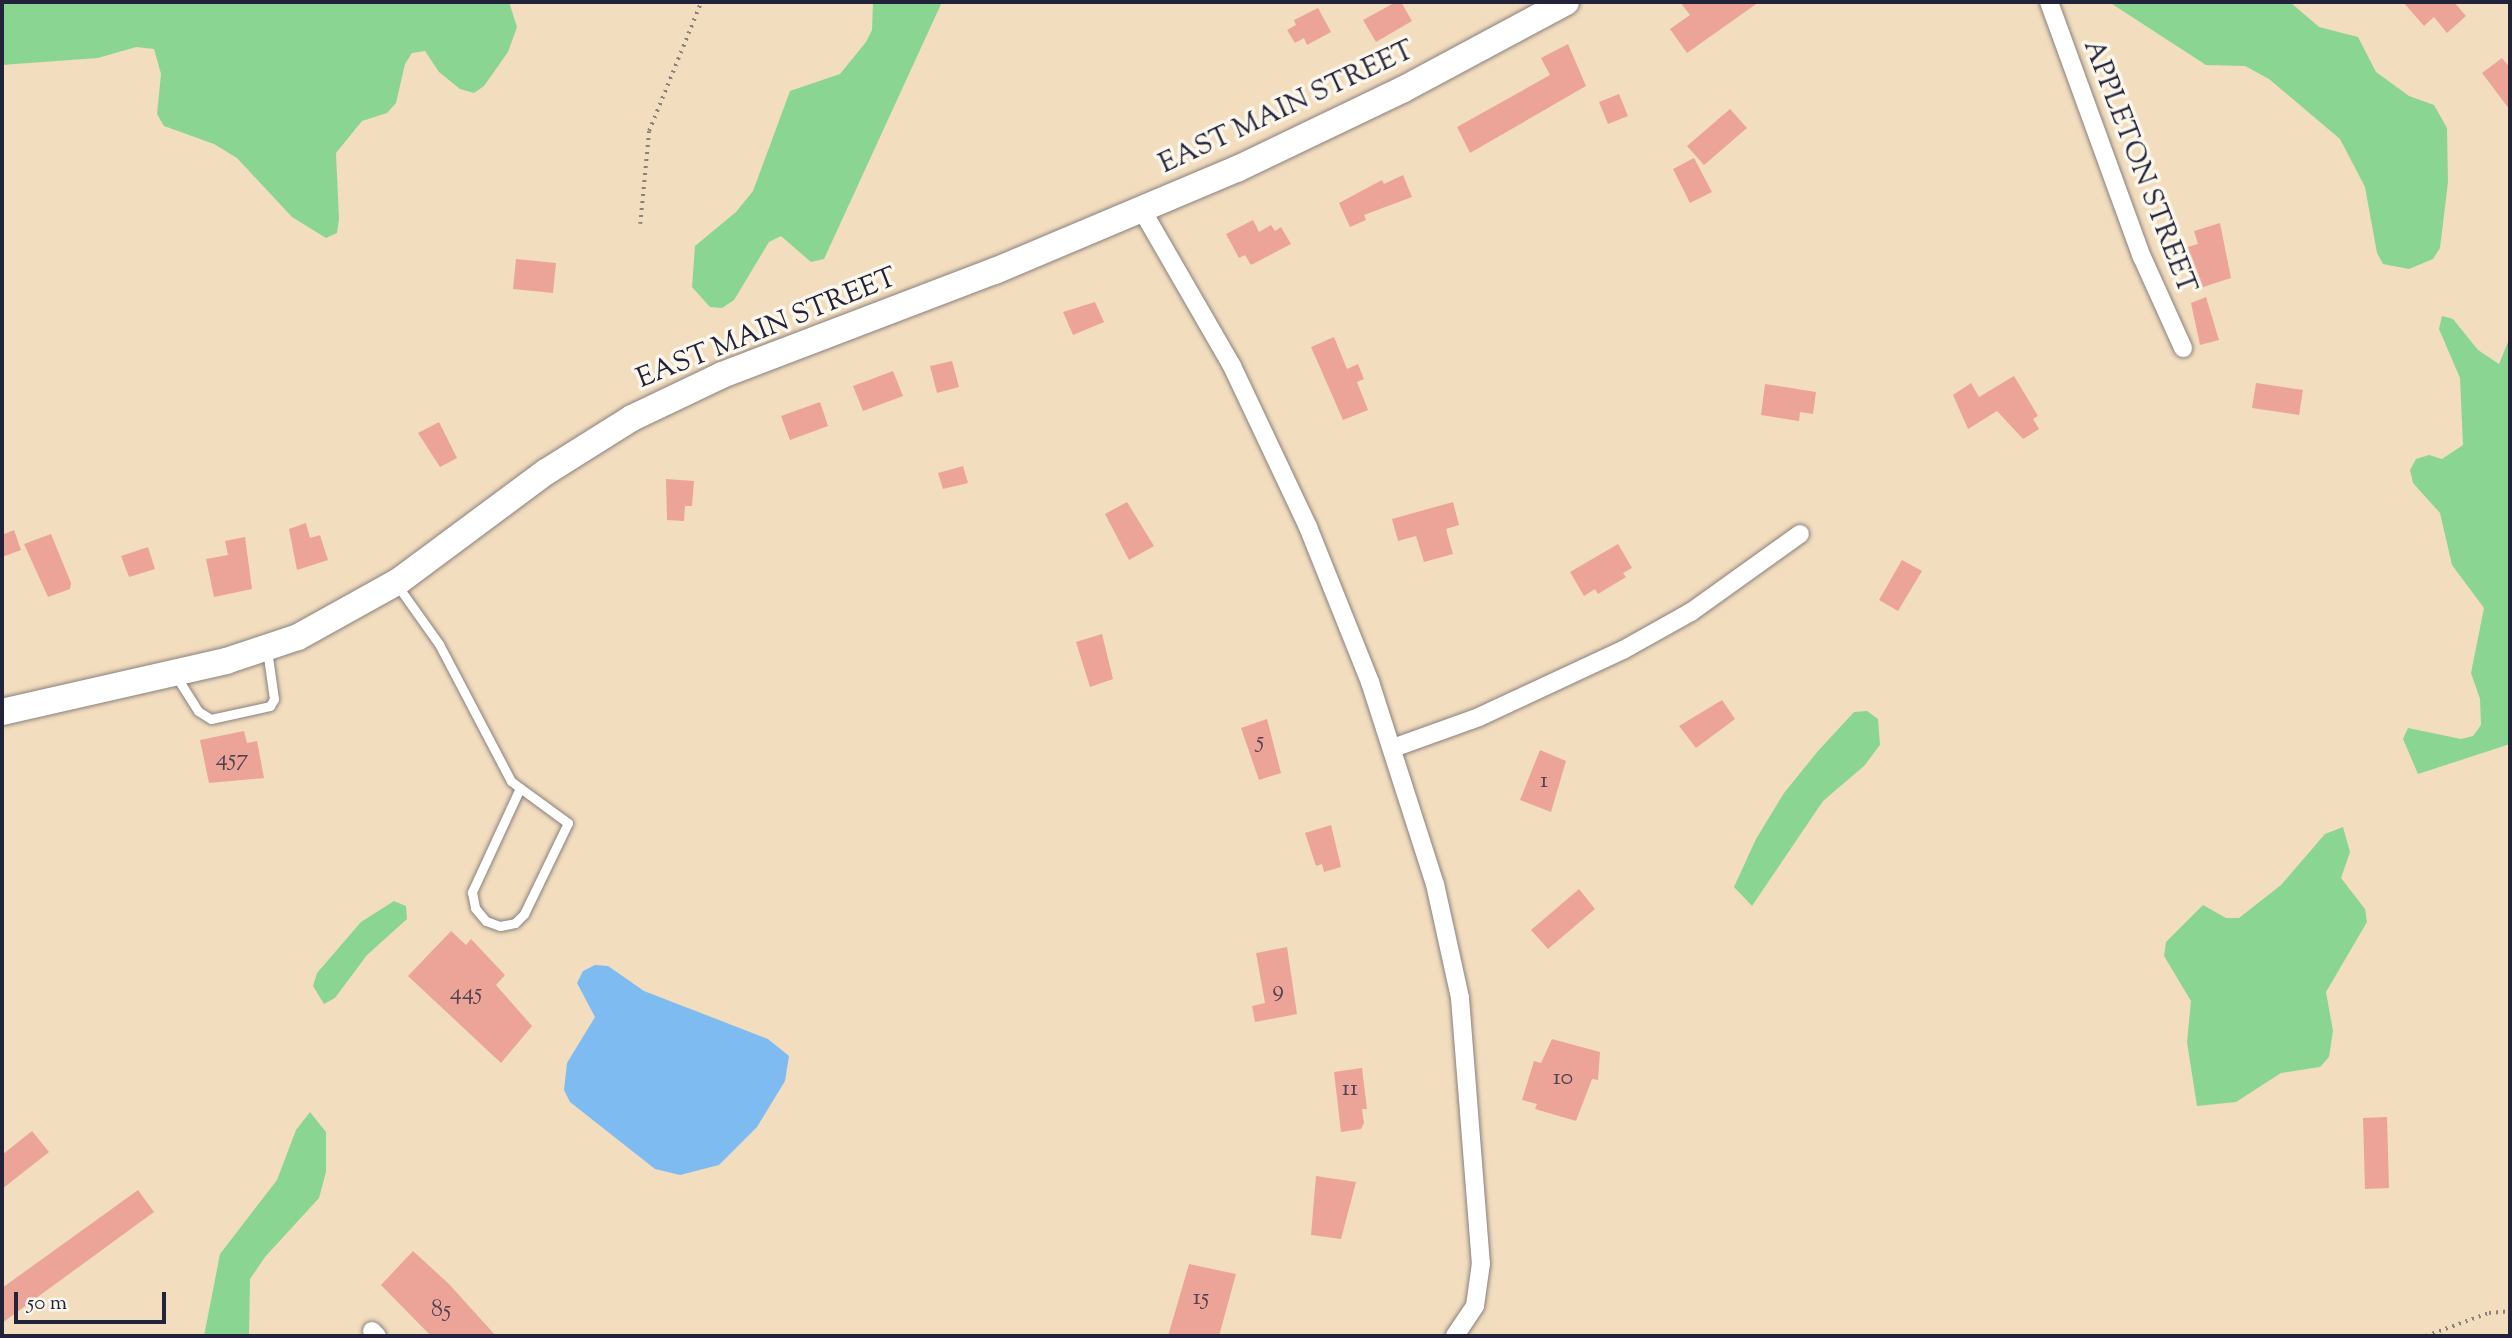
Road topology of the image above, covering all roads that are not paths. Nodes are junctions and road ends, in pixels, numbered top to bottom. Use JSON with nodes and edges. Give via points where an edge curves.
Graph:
{"nodes":[{"id":1,"x":2049,"y":2,"type":"edge"},
{"id":2,"x":1547,"y":6,"type":"edge"},
{"id":3,"x":1142,"y":210,"type":"junction"},
{"id":4,"x":2183,"y":348,"type":"dead end"},
{"id":5,"x":1800,"y":534,"type":"dead end"},
{"id":6,"x":396,"y":583,"type":"junction"},
{"id":7,"x":267,"y":649,"type":"junction"},
{"id":8,"x":175,"y":674,"type":"junction"},
{"id":9,"x":2,"y":712,"type":"edge"},
{"id":10,"x":1394,"y":747,"type":"junction"},
{"id":11,"x":520,"y":788,"type":"junction"},
{"id":12,"x":1455,"y":1336,"type":"edge"}],
"edges":[{"from":1,"to":4,"type":"street","name":"APPLETON STREET","via":[[2132,232]]},
{"from":2,"to":3,"type":"main road","name":"EAST MAIN STREET","via":[[1348,117]]},
{"from":3,"to":6,"type":"main road","name":"EAST MAIN STREET","via":[[722,375],[632,418],[546,472]]},
{"from":3,"to":10,"type":"street","via":[[1232,366],[1279,462],[1351,630]]},
{"from":5,"to":10,"type":"street","via":[[1690,612],[1623,650],[1479,717]]},
{"from":6,"to":7,"type":"main road","name":"EAST MAIN STREET","via":[[332,620]]},
{"from":6,"to":11,"type":"lane","via":[[439,644],[511,781]]},
{"from":7,"to":8,"type":"main road","name":"EAST MAIN STREET"},
{"from":7,"to":8,"type":"lane","via":[[274,699],[270,706],[211,719],[198,711]]},
{"from":8,"to":9,"type":"main road","name":"EAST MAIN STREET"},
{"from":10,"to":12,"type":"street","via":[[1447,930],[1460,998],[1481,1263],[1475,1306]]},
{"from":11,"to":11,"type":"lane","via":[[472,892],[475,908],[486,921],[500,926],[514,923],[523,914],[568,823]]}]}
